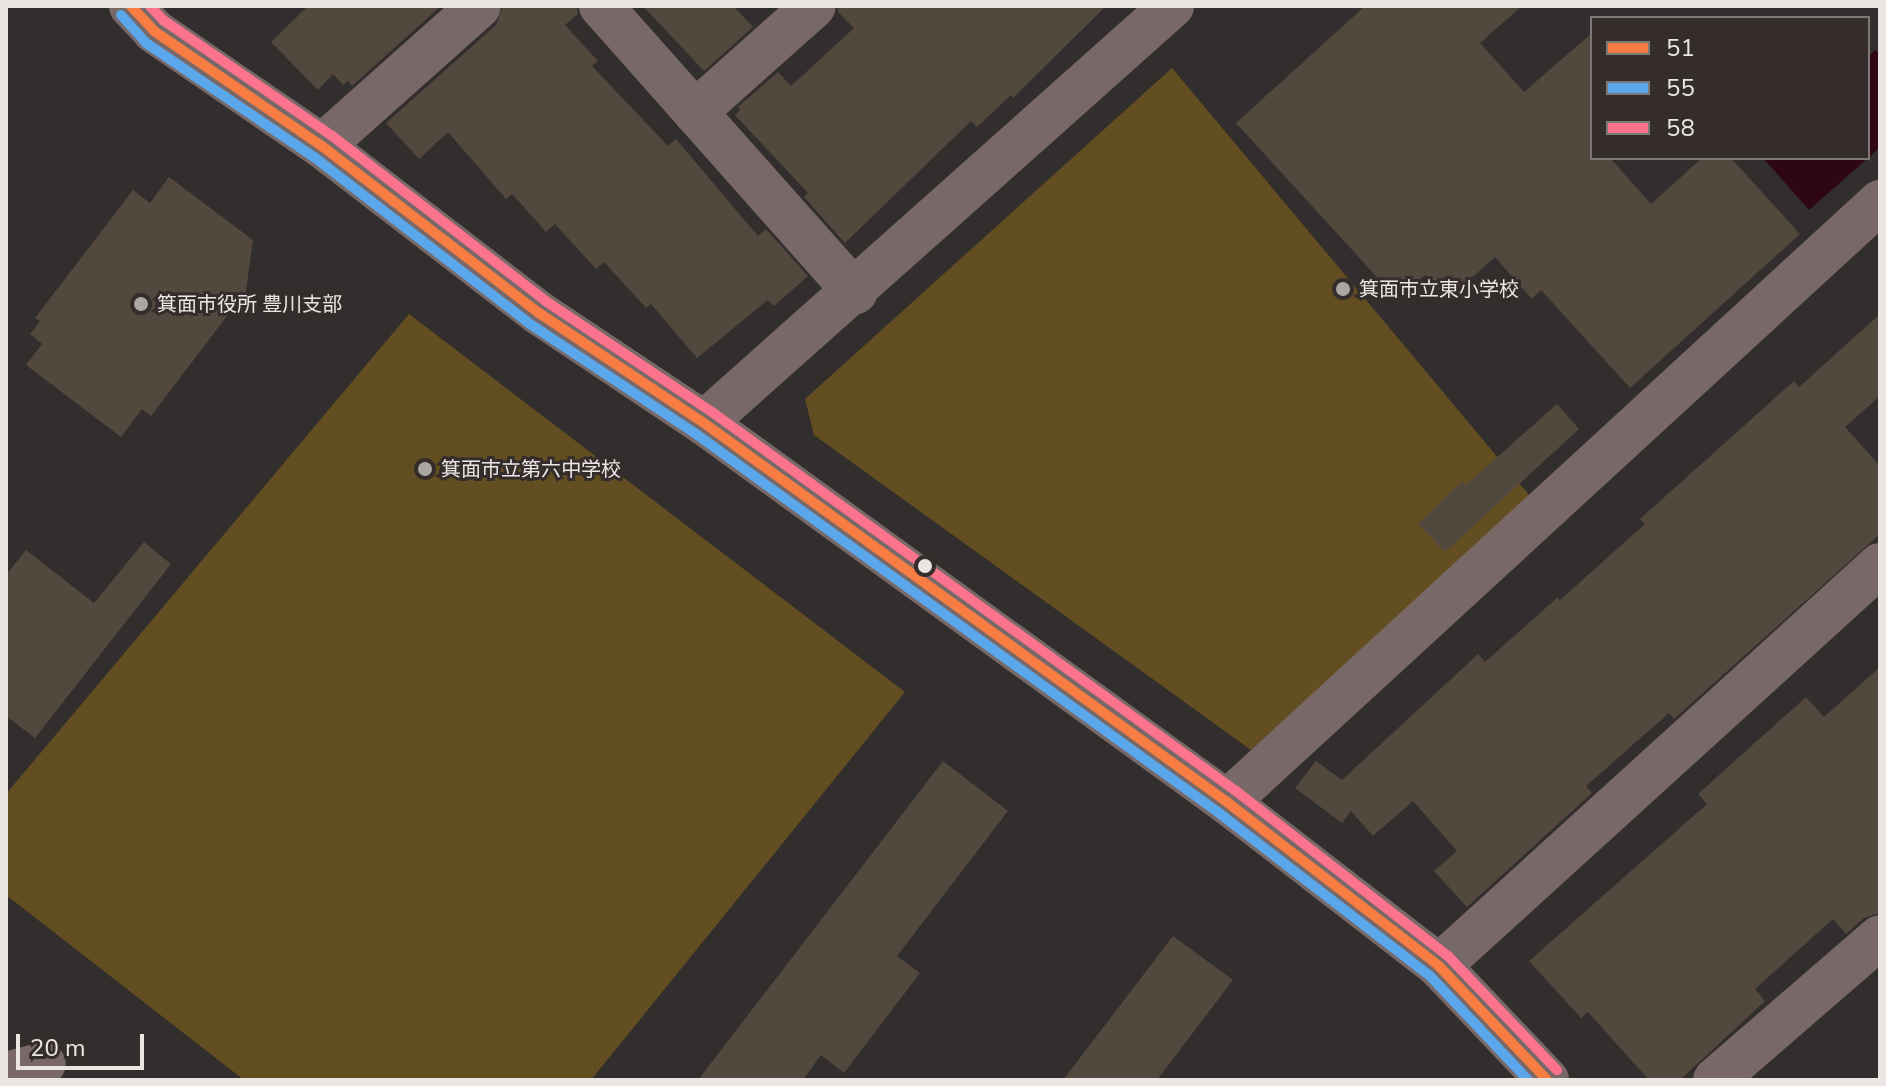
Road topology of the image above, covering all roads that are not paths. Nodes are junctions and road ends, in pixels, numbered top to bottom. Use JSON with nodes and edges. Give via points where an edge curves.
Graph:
{"nodes":[{"id":1,"x":131,"y":6,"type":"edge"},
{"id":2,"x":479,"y":6,"type":"edge"},
{"id":3,"x":601,"y":6,"type":"edge"},
{"id":4,"x":814,"y":6,"type":"edge"},
{"id":5,"x":1172,"y":6,"type":"edge"},
{"id":6,"x":695,"y":112,"type":"junction"},
{"id":7,"x":322,"y":146,"type":"junction"},
{"id":8,"x":1880,"y":202,"type":"edge"},
{"id":9,"x":855,"y":292,"type":"junction"},
{"id":10,"x":704,"y":423,"type":"junction"},
{"id":11,"x":1880,"y":565,"type":"edge"},
{"id":12,"x":1227,"y":802,"type":"junction"},
{"id":13,"x":1880,"y":937,"type":"edge"},
{"id":14,"x":1439,"y":966,"type":"junction"},
{"id":15,"x":1547,"y":1080,"type":"edge"},
{"id":16,"x":1715,"y":1080,"type":"edge"}],
"edges":[{"from":1,"to":7,"type":"street","via":[[154,31]]},
{"from":2,"to":7,"type":"street"},
{"from":3,"to":6,"type":"street"},
{"from":4,"to":6,"type":"street"},
{"from":5,"to":9,"type":"street"},
{"from":6,"to":9,"type":"street"},
{"from":7,"to":10,"type":"street","via":[[539,313]]},
{"from":8,"to":12,"type":"street"},
{"from":9,"to":10,"type":"street"},
{"from":10,"to":12,"type":"street"},
{"from":11,"to":14,"type":"street"},
{"from":12,"to":14,"type":"street"},
{"from":13,"to":16,"type":"street"},
{"from":14,"to":15,"type":"street"}]}
